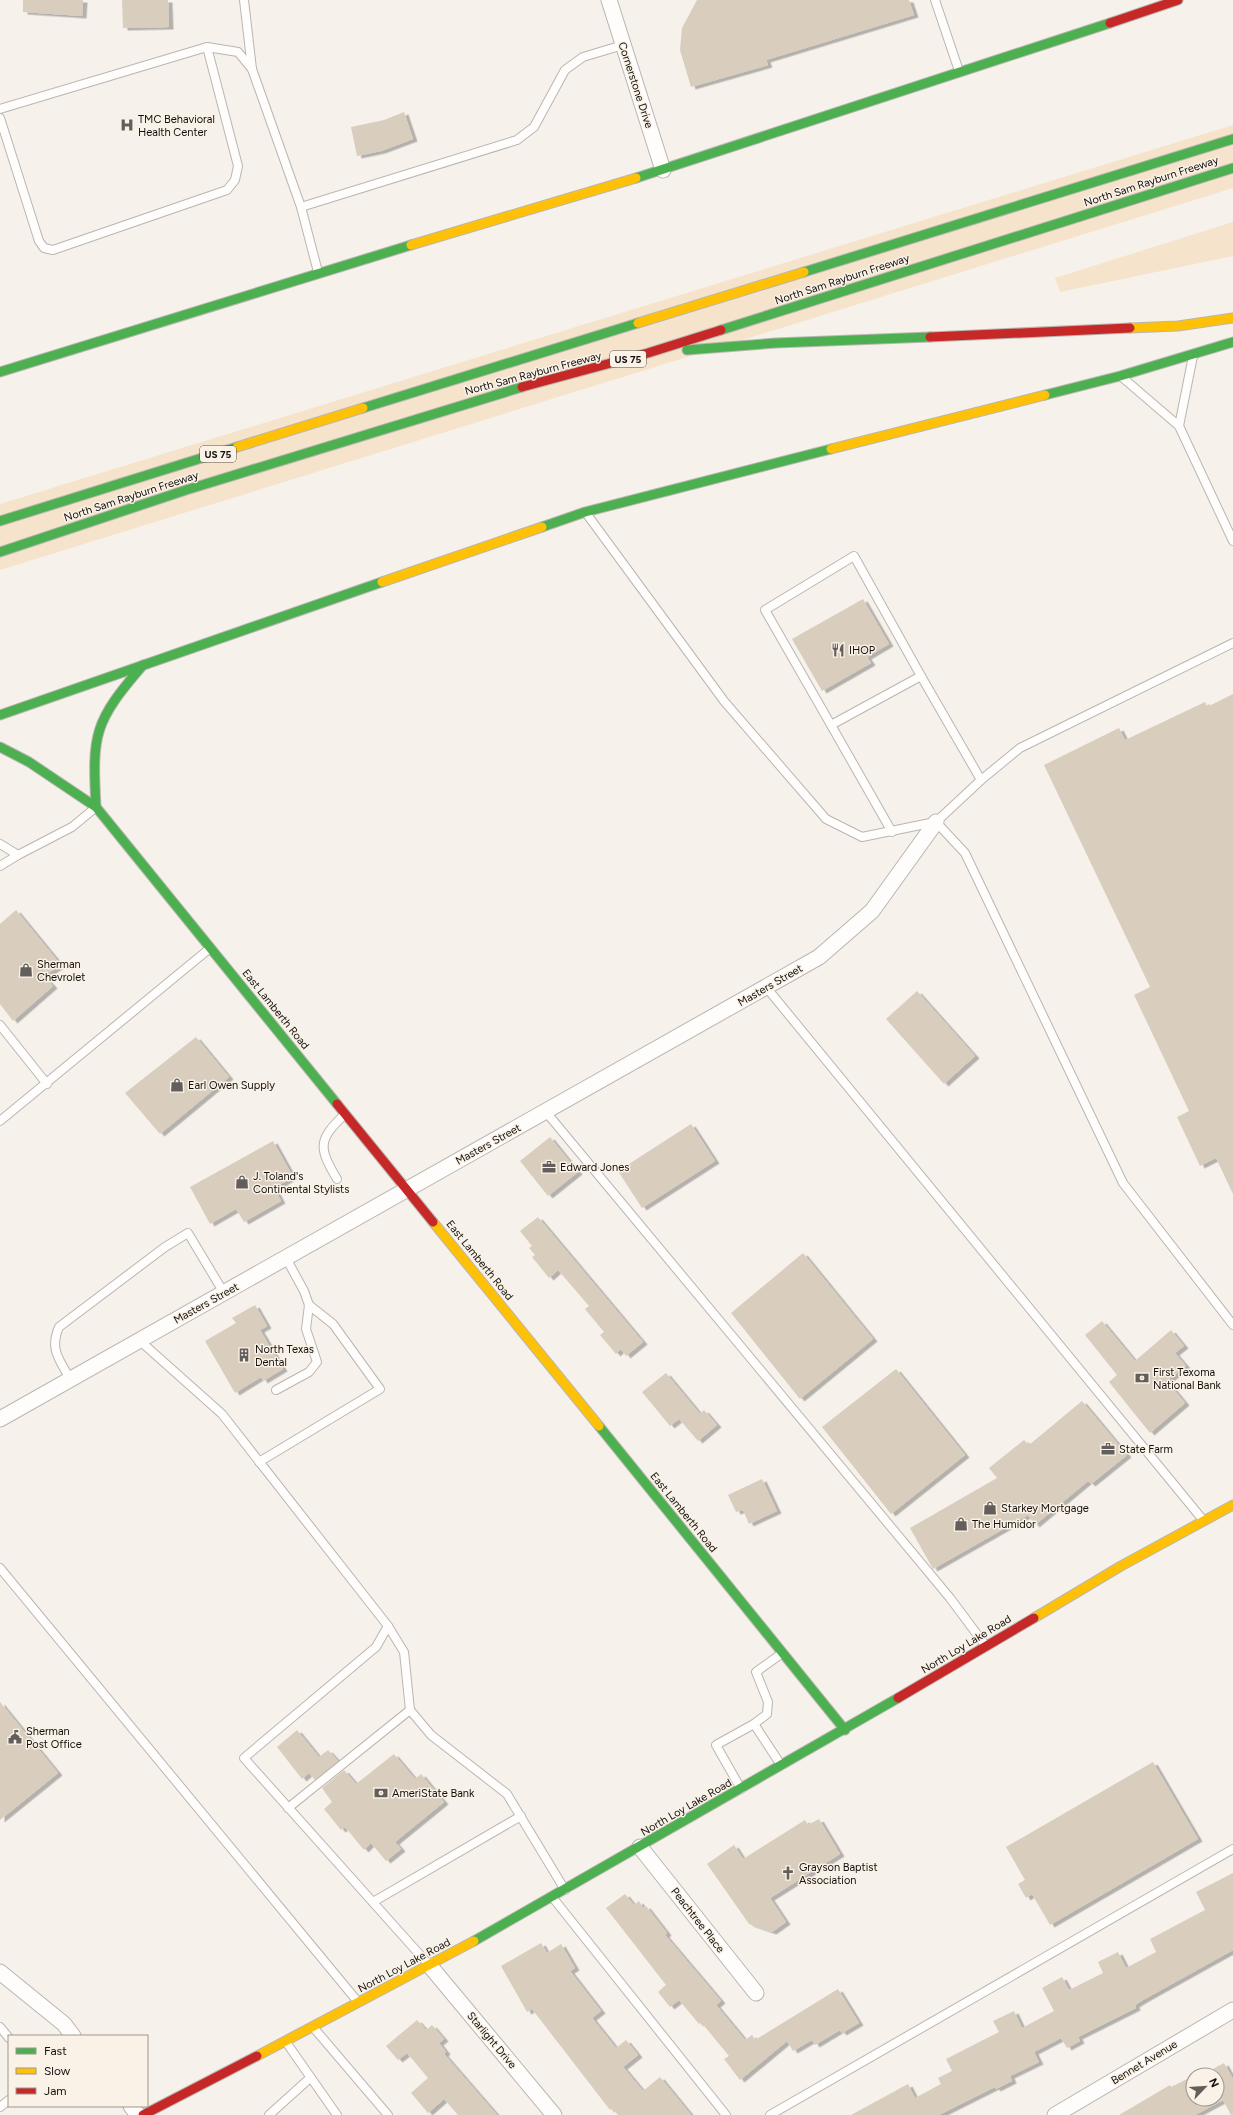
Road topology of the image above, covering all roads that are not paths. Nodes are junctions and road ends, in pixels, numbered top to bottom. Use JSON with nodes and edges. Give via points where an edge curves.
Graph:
{"nodes":[{"id":1,"x":244,"y":0,"type":"edge"},
{"id":2,"x":609,"y":0,"type":"edge"},
{"id":3,"x":935,"y":0,"type":"edge"},
{"id":4,"x":1176,"y":0,"type":"edge"},
{"id":5,"x":623,"y":45,"type":"junction"},
{"id":6,"x":207,"y":47,"type":"junction"},
{"id":7,"x":252,"y":69,"type":"junction"},
{"id":8,"x":960,"y":72,"type":"junction"},
{"id":9,"x":0,"y":109,"type":"edge"},
{"id":10,"x":0,"y":118,"type":"edge"},
{"id":11,"x":1233,"y":139,"type":"edge"},
{"id":12,"x":1233,"y":168,"type":"edge"},
{"id":13,"x":663,"y":170,"type":"junction"},
{"id":14,"x":300,"y":207,"type":"junction"},
{"id":15,"x":318,"y":273,"type":"junction"},
{"id":16,"x":1233,"y":318,"type":"edge"},
{"id":17,"x":1233,"y":342,"type":"edge"},
{"id":18,"x":648,"y":353,"type":"junction"},
{"id":19,"x":1194,"y":354,"type":"junction"},
{"id":20,"x":0,"y":372,"type":"edge"},
{"id":21,"x":1120,"y":376,"type":"junction"},
{"id":22,"x":1179,"y":426,"type":"junction"},
{"id":23,"x":585,"y":512,"type":"junction"},
{"id":24,"x":0,"y":521,"type":"edge"},
{"id":25,"x":1233,"y":541,"type":"edge"},
{"id":26,"x":0,"y":552,"type":"edge"},
{"id":27,"x":1233,"y":643,"type":"edge"},
{"id":28,"x":145,"y":664,"type":"junction"},
{"id":29,"x":921,"y":676,"type":"junction"},
{"id":30,"x":0,"y":715,"type":"edge"},
{"id":31,"x":830,"y":725,"type":"junction"},
{"id":32,"x":0,"y":748,"type":"edge"},
{"id":33,"x":981,"y":780,"type":"junction"},
{"id":34,"x":96,"y":807,"type":"junction"},
{"id":35,"x":936,"y":822,"type":"junction"},
{"id":36,"x":892,"y":832,"type":"junction"},
{"id":37,"x":0,"y":844,"type":"edge"},
{"id":38,"x":18,"y":855,"type":"junction"},
{"id":39,"x":0,"y":866,"type":"edge"},
{"id":40,"x":211,"y":948,"type":"junction"},
{"id":41,"x":766,"y":987,"type":"junction"},
{"id":42,"x":0,"y":1025,"type":"edge"},
{"id":43,"x":47,"y":1084,"type":"junction"},
{"id":44,"x":546,"y":1112,"type":"junction"},
{"id":45,"x":346,"y":1114,"type":"junction"},
{"id":46,"x":0,"y":1121,"type":"edge"},
{"id":47,"x":337,"y":1179,"type":"dead end"},
{"id":48,"x":408,"y":1190,"type":"junction"},
{"id":49,"x":286,"y":1258,"type":"junction"},
{"id":50,"x":224,"y":1293,"type":"junction"},
{"id":51,"x":309,"y":1305,"type":"junction"},
{"id":52,"x":1233,"y":1325,"type":"edge"},
{"id":53,"x":139,"y":1340,"type":"junction"},
{"id":54,"x":70,"y":1379,"type":"junction"},
{"id":55,"x":276,"y":1390,"type":"dead end"},
{"id":56,"x":0,"y":1419,"type":"edge"},
{"id":57,"x":260,"y":1462,"type":"junction"},
{"id":58,"x":1233,"y":1505,"type":"edge"},
{"id":59,"x":1204,"y":1520,"type":"junction"},
{"id":60,"x":0,"y":1568,"type":"edge"},
{"id":61,"x":388,"y":1626,"type":"junction"},
{"id":62,"x":986,"y":1646,"type":"junction"},
{"id":63,"x":782,"y":1652,"type":"junction"},
{"id":64,"x":410,"y":1710,"type":"junction"},
{"id":65,"x":754,"y":1724,"type":"junction"},
{"id":66,"x":845,"y":1730,"type":"junction"},
{"id":67,"x":781,"y":1766,"type":"junction"},
{"id":68,"x":741,"y":1789,"type":"junction"},
{"id":69,"x":288,"y":1808,"type":"junction"},
{"id":70,"x":521,"y":1816,"type":"junction"},
{"id":71,"x":640,"y":1847,"type":"junction"},
{"id":72,"x":1233,"y":1849,"type":"edge"},
{"id":73,"x":565,"y":1891,"type":"junction"},
{"id":74,"x":553,"y":1898,"type":"junction"},
{"id":75,"x":372,"y":1902,"type":"junction"},
{"id":76,"x":430,"y":1966,"type":"junction"},
{"id":77,"x":0,"y":1972,"type":"edge"},
{"id":78,"x":756,"y":1993,"type":"dead end"},
{"id":79,"x":358,"y":2003,"type":"junction"},
{"id":80,"x":1233,"y":2010,"type":"edge"},
{"id":81,"x":0,"y":2027,"type":"edge"},
{"id":82,"x":313,"y":2027,"type":"junction"},
{"id":83,"x":72,"y":2035,"type":"edge"},
{"id":84,"x":8,"y":2037,"type":"edge"},
{"id":85,"x":285,"y":2041,"type":"junction"},
{"id":86,"x":310,"y":2078,"type":"junction"},
{"id":87,"x":8,"y":2101,"type":"edge"},
{"id":88,"x":0,"y":2107,"type":"edge"},
{"id":89,"x":132,"y":2107,"type":"edge"},
{"id":90,"x":138,"y":2115,"type":"edge"},
{"id":91,"x":143,"y":2115,"type":"edge"},
{"id":92,"x":269,"y":2115,"type":"edge"},
{"id":93,"x":337,"y":2115,"type":"edge"},
{"id":94,"x":388,"y":2115,"type":"edge"},
{"id":95,"x":554,"y":2115,"type":"edge"},
{"id":96,"x":726,"y":2115,"type":"edge"},
{"id":97,"x":770,"y":2115,"type":"edge"},
{"id":98,"x":1055,"y":2115,"type":"edge"}],
"edges":[{"from":1,"to":7,"type":"lane"},
{"from":2,"to":5,"type":"street","name":"Cornerstone Drive"},
{"from":3,"to":8,"type":"lane"},
{"from":4,"to":8,"type":"main road"},
{"from":5,"to":13,"type":"street","name":"Cornerstone Drive"},
{"from":5,"to":14,"type":"lane","via":[[583,58],[565,70],[534,127],[517,140]]},
{"from":6,"to":7,"type":"lane","via":[[238,52]]},
{"from":6,"to":9,"type":"lane"},
{"from":6,"to":10,"type":"lane","via":[[238,166],[235,180],[227,190],[53,250],[44,248],[39,241]]},
{"from":7,"to":14,"type":"lane"},
{"from":8,"to":13,"type":"main road"},
{"from":11,"to":24,"type":"main road","name":"North Sam Rayburn Freeway","number":"US 75"},
{"from":12,"to":18,"type":"main road","name":"North Sam Rayburn Freeway","number":"US 75"},
{"from":13,"to":15,"type":"main road"},
{"from":14,"to":15,"type":"lane"},
{"from":15,"to":20,"type":"main road"},
{"from":16,"to":18,"type":"main road","via":[[1178,326],[776,343]]},
{"from":17,"to":19,"type":"main road"},
{"from":18,"to":26,"type":"main road","name":"North Sam Rayburn Freeway","number":"US 75","via":[[479,399],[186,490]]},
{"from":19,"to":21,"type":"main road"},
{"from":19,"to":22,"type":"lane"},
{"from":21,"to":22,"type":"lane"},
{"from":21,"to":23,"type":"main road"},
{"from":22,"to":25,"type":"lane"},
{"from":23,"to":28,"type":"main road"},
{"from":23,"to":36,"type":"lane","via":[[724,701],[826,819],[862,837]]},
{"from":27,"to":33,"type":"lane","via":[[1020,748]]},
{"from":28,"to":30,"type":"main road"},
{"from":28,"to":34,"type":"main road","via":[[113,699],[97,734],[94,770]]},
{"from":29,"to":31,"type":"lane"},
{"from":29,"to":31,"type":"lane","via":[[854,556],[765,610]]},
{"from":29,"to":33,"type":"lane"},
{"from":31,"to":36,"type":"lane"},
{"from":32,"to":34,"type":"main road","name":"East Lamberth Road","via":[[29,762]]},
{"from":33,"to":35,"type":"lane"},
{"from":34,"to":38,"type":"lane","via":[[72,827]]},
{"from":34,"to":40,"type":"main road","name":"East Lamberth Road"},
{"from":35,"to":36,"type":"lane"},
{"from":35,"to":41,"type":"street","name":"Masters Street","via":[[872,910],[818,957]]},
{"from":35,"to":52,"type":"lane","via":[[965,853],[1123,1183]]},
{"from":37,"to":38,"type":"lane"},
{"from":38,"to":39,"type":"lane"},
{"from":40,"to":43,"type":"lane"},
{"from":40,"to":45,"type":"main road","name":"East Lamberth Road"},
{"from":41,"to":44,"type":"street","name":"Masters Street"},
{"from":41,"to":59,"type":"lane"},
{"from":42,"to":43,"type":"lane"},
{"from":43,"to":46,"type":"lane"},
{"from":44,"to":48,"type":"street","name":"Masters Street"},
{"from":44,"to":62,"type":"lane"},
{"from":45,"to":47,"type":"lane","via":[[331,1128],[322,1150]]},
{"from":45,"to":48,"type":"main road","name":"East Lamberth Road"},
{"from":48,"to":49,"type":"street","name":"Masters Street"},
{"from":48,"to":63,"type":"main road","name":"East Lamberth Road"},
{"from":49,"to":50,"type":"street","name":"Masters Street"},
{"from":49,"to":51,"type":"lane"},
{"from":50,"to":53,"type":"street","name":"Masters Street"},
{"from":50,"to":54,"type":"lane","via":[[188,1233],[165,1247],[59,1327],[54,1337],[54,1349]]},
{"from":51,"to":55,"type":"lane","via":[[306,1329],[317,1362],[310,1372]]},
{"from":51,"to":57,"type":"lane","via":[[333,1324],[380,1388]]},
{"from":53,"to":54,"type":"street","name":"Masters Street"},
{"from":53,"to":57,"type":"lane","via":[[222,1414]]},
{"from":54,"to":56,"type":"street","name":"Masters Street"},
{"from":57,"to":61,"type":"lane"},
{"from":58,"to":59,"type":"main road","name":"North Loy Lake Road"},
{"from":59,"to":62,"type":"main road","name":"North Loy Lake Road"},
{"from":60,"to":79,"type":"lane"},
{"from":61,"to":64,"type":"lane","via":[[404,1652]]},
{"from":61,"to":69,"type":"lane","via":[[376,1647],[244,1758]]},
{"from":62,"to":66,"type":"main road","name":"North Loy Lake Road"},
{"from":63,"to":65,"type":"lane","via":[[756,1672],[768,1702],[767,1714]]},
{"from":63,"to":66,"type":"main road","name":"East Lamberth Road"},
{"from":64,"to":69,"type":"lane"},
{"from":64,"to":70,"type":"lane","via":[[431,1735],[507,1794]]},
{"from":65,"to":67,"type":"lane"},
{"from":65,"to":68,"type":"lane","via":[[716,1745]]},
{"from":66,"to":67,"type":"main road","name":"North Loy Lake Road"},
{"from":67,"to":68,"type":"main road","name":"North Loy Lake Road"},
{"from":68,"to":71,"type":"main road","name":"North Loy Lake Road"},
{"from":69,"to":75,"type":"lane"},
{"from":70,"to":73,"type":"lane"},
{"from":70,"to":75,"type":"lane"},
{"from":71,"to":73,"type":"main road","name":"North Loy Lake Road"},
{"from":71,"to":78,"type":"street","name":"Peachtree Place"},
{"from":72,"to":97,"type":"lane"},
{"from":73,"to":74,"type":"main road","name":"North Loy Lake Road"},
{"from":74,"to":76,"type":"main road","name":"North Loy Lake Road"},
{"from":74,"to":96,"type":"lane"},
{"from":75,"to":76,"type":"lane"},
{"from":76,"to":79,"type":"main road","name":"North Loy Lake Road"},
{"from":76,"to":95,"type":"street","name":"Starlight Drive"},
{"from":77,"to":83,"type":"street","via":[[64,2024]]},
{"from":79,"to":82,"type":"main road","name":"North Loy Lake Road"},
{"from":80,"to":98,"type":"street","name":"Bennet Avenue"},
{"from":81,"to":84,"type":"lane"},
{"from":82,"to":85,"type":"main road","name":"North Loy Lake Road"},
{"from":82,"to":94,"type":"lane"},
{"from":85,"to":86,"type":"lane"},
{"from":85,"to":91,"type":"main road","name":"North Loy Lake Road"},
{"from":86,"to":92,"type":"lane"},
{"from":86,"to":93,"type":"lane"},
{"from":87,"to":88,"type":"lane"},
{"from":89,"to":90,"type":"street"}]}
